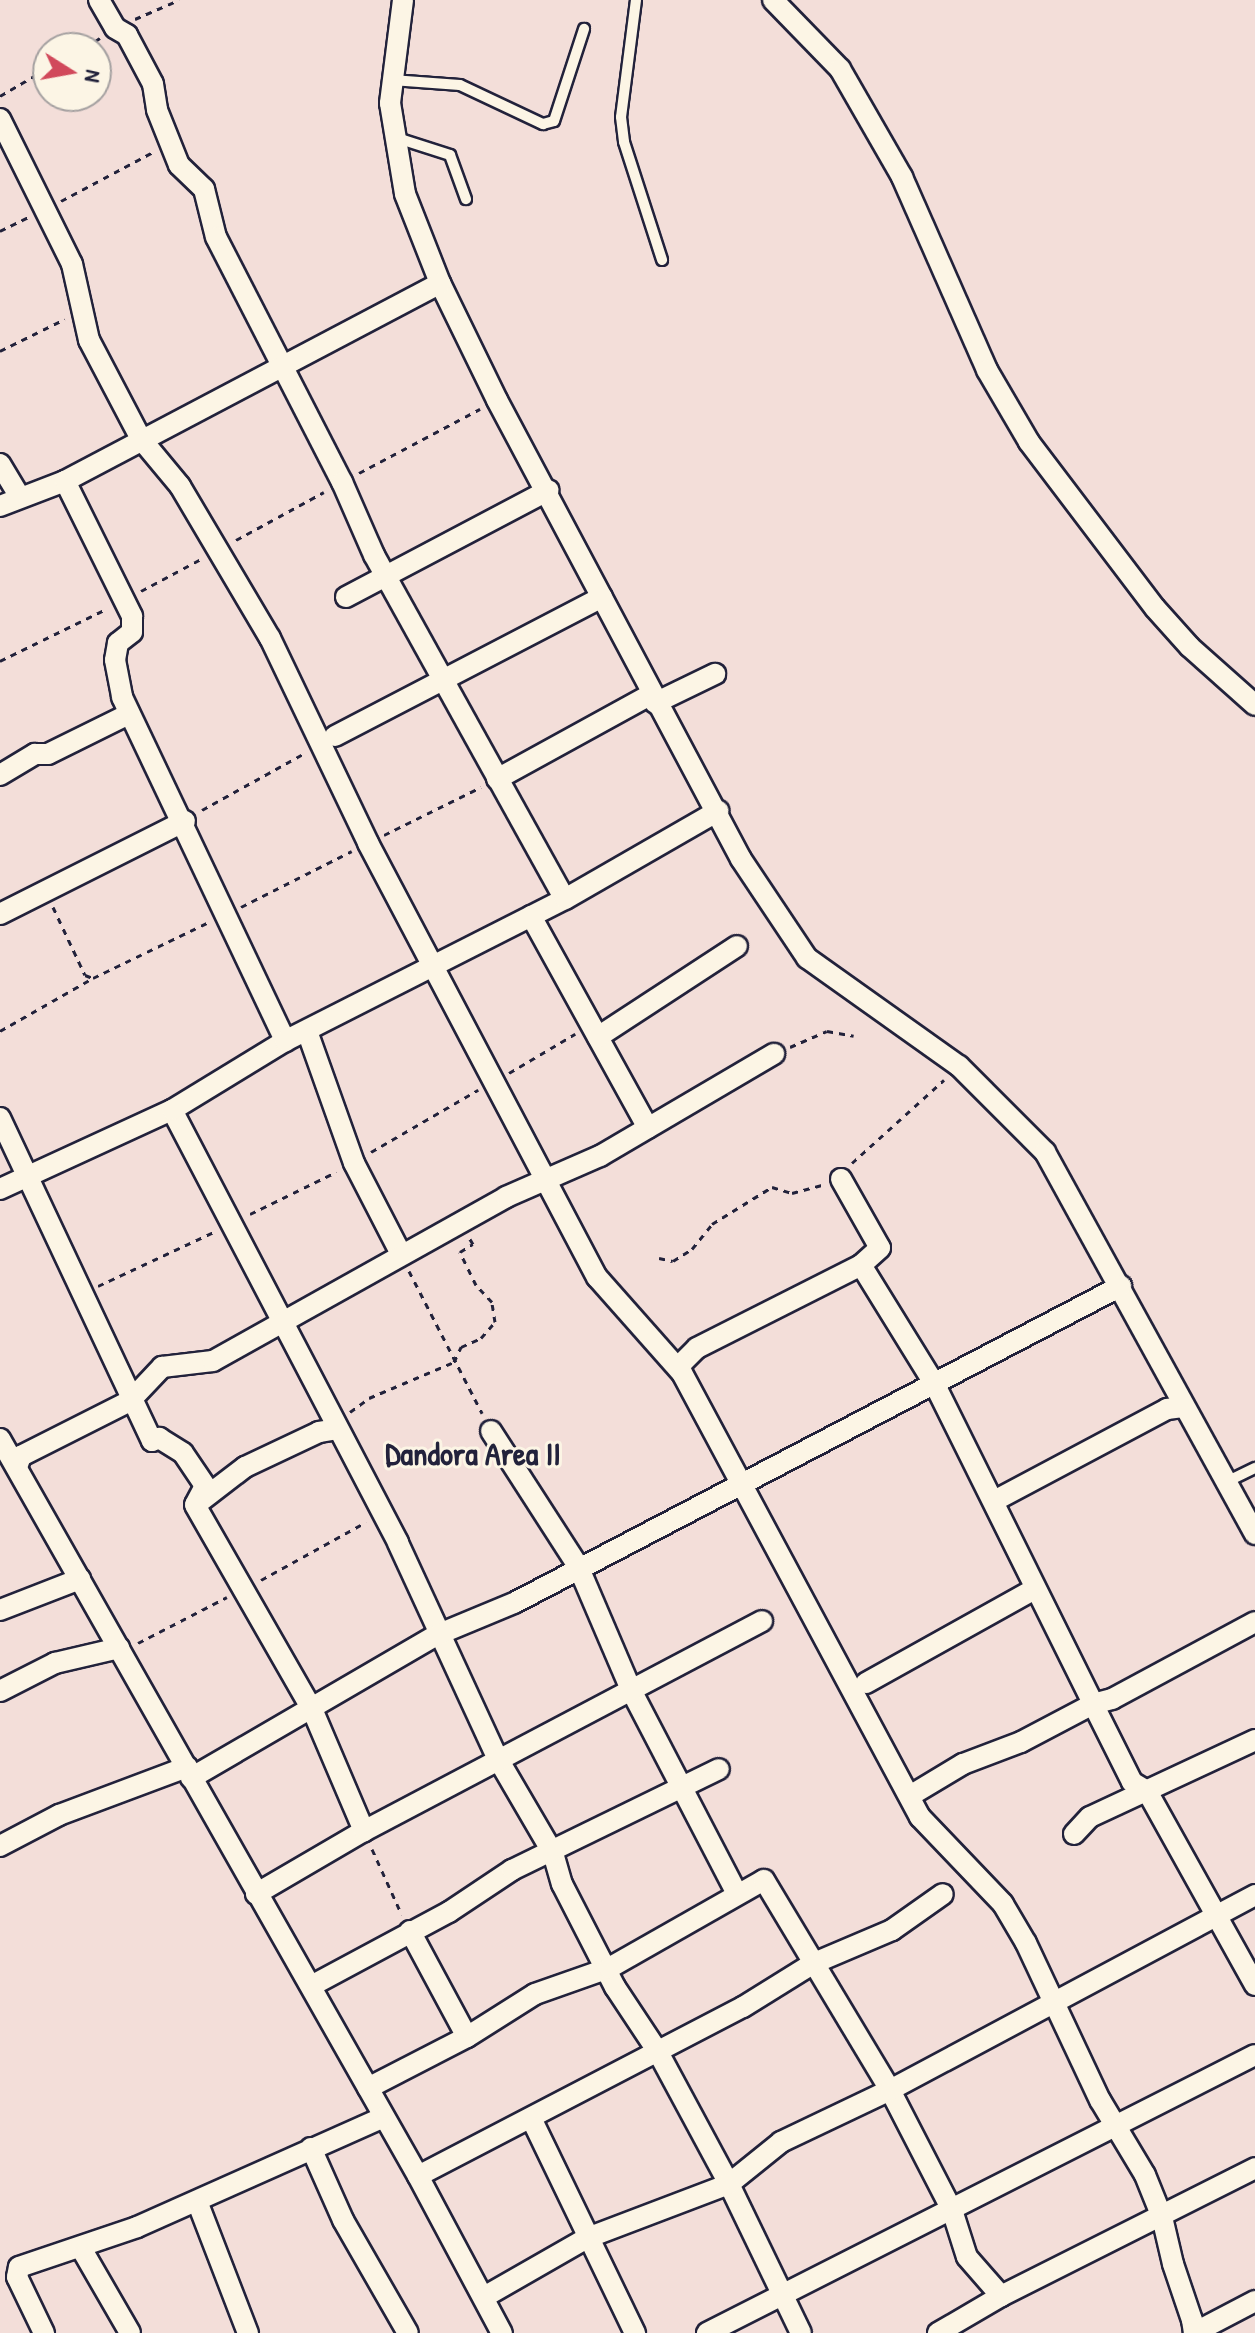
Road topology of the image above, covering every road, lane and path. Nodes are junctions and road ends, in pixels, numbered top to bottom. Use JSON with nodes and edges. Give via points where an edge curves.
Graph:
{"nodes":[{"id":1,"x":99,"y":0,"type":"edge"},
{"id":2,"x":403,"y":0,"type":"edge"},
{"id":3,"x":636,"y":0,"type":"edge"},
{"id":4,"x":773,"y":0,"type":"edge"},
{"id":5,"x":584,"y":29,"type":"dead end"},
{"id":6,"x":32,"y":77,"type":"edge"},
{"id":7,"x":392,"y":80,"type":"junction"},
{"id":8,"x":0,"y":96,"type":"edge"},
{"id":9,"x":0,"y":119,"type":"edge"},
{"id":10,"x":392,"y":137,"type":"junction"},
{"id":11,"x":169,"y":144,"type":"junction"},
{"id":12,"x":466,"y":199,"type":"dead end"},
{"id":13,"x":46,"y":208,"type":"junction"},
{"id":14,"x":0,"y":231,"type":"edge"},
{"id":15,"x":662,"y":260,"type":"dead end"},
{"id":16,"x":440,"y":283,"type":"junction"},
{"id":17,"x":80,"y":311,"type":"junction"},
{"id":18,"x":0,"y":351,"type":"edge"},
{"id":19,"x":284,"y":367,"type":"junction"},
{"id":20,"x":497,"y":400,"type":"junction"},
{"id":21,"x":141,"y":439,"type":"junction"},
{"id":22,"x":0,"y":464,"type":"edge"},
{"id":23,"x":65,"y":481,"type":"junction"},
{"id":24,"x":342,"y":482,"type":"junction"},
{"id":25,"x":549,"y":490,"type":"junction"},
{"id":26,"x":19,"y":496,"type":"junction"},
{"id":27,"x":0,"y":506,"type":"edge"},
{"id":28,"x":215,"y":551,"type":"junction"},
{"id":29,"x":386,"y":577,"type":"junction"},
{"id":30,"x":346,"y":597,"type":"dead end"},
{"id":31,"x":602,"y":597,"type":"junction"},
{"id":32,"x":123,"y":601,"type":"junction"},
{"id":33,"x":0,"y":661,"type":"edge"},
{"id":34,"x":715,"y":674,"type":"dead end"},
{"id":35,"x":442,"y":680,"type":"junction"},
{"id":36,"x":652,"y":699,"type":"junction"},
{"id":37,"x":1255,"y":705,"type":"edge"},
{"id":38,"x":129,"y":714,"type":"junction"},
{"id":39,"x":327,"y":741,"type":"junction"},
{"id":40,"x":0,"y":775,"type":"edge"},
{"id":41,"x":497,"y":779,"type":"junction"},
{"id":42,"x":718,"y":811,"type":"junction"},
{"id":43,"x":185,"y":821,"type":"junction"},
{"id":44,"x":368,"y":843,"type":"junction"},
{"id":45,"x":45,"y":890,"type":"junction"},
{"id":46,"x":565,"y":899,"type":"junction"},
{"id":47,"x":0,"y":914,"type":"edge"},
{"id":48,"x":223,"y":916,"type":"junction"},
{"id":49,"x":531,"y":916,"type":"junction"},
{"id":50,"x":737,"y":946,"type":"dead end"},
{"id":51,"x":432,"y":967,"type":"junction"},
{"id":52,"x":93,"y":978,"type":"junction"},
{"id":53,"x":0,"y":1031,"type":"edge"},
{"id":54,"x":307,"y":1031,"type":"junction"},
{"id":55,"x":854,"y":1036,"type":"dead end"},
{"id":56,"x":598,"y":1037,"type":"junction"},
{"id":57,"x":285,"y":1041,"type":"junction"},
{"id":58,"x":774,"y":1054,"type":"joint"},
{"id":59,"x":959,"y":1066,"type":"junction"},
{"id":60,"x":172,"y":1110,"type":"junction"},
{"id":61,"x":0,"y":1118,"type":"edge"},
{"id":62,"x":648,"y":1128,"type":"junction"},
{"id":63,"x":27,"y":1176,"type":"junction"},
{"id":64,"x":841,"y":1179,"type":"junction"},
{"id":65,"x":545,"y":1180,"type":"junction"},
{"id":66,"x":0,"y":1189,"type":"edge"},
{"id":67,"x":475,"y":1218,"type":"junction"},
{"id":68,"x":401,"y":1254,"type":"junction"},
{"id":69,"x":659,"y":1258,"type":"dead end"},
{"id":70,"x":861,"y":1265,"type":"junction"},
{"id":71,"x":1121,"y":1286,"type":"junction"},
{"id":72,"x":280,"y":1324,"type":"junction"},
{"id":73,"x":684,"y":1361,"type":"dead end"},
{"id":74,"x":454,"y":1362,"type":"junction"},
{"id":75,"x":934,"y":1383,"type":"junction"},
{"id":76,"x":130,"y":1401,"type":"junction"},
{"id":77,"x":1183,"y":1407,"type":"junction"},
{"id":78,"x":337,"y":1429,"type":"junction"},
{"id":79,"x":491,"y":1431,"type":"joint"},
{"id":80,"x":0,"y":1439,"type":"edge"},
{"id":81,"x":1255,"y":1468,"type":"edge"},
{"id":82,"x":18,"y":1470,"type":"junction"},
{"id":83,"x":741,"y":1481,"type":"junction"},
{"id":84,"x":1228,"y":1481,"type":"junction"},
{"id":85,"x":0,"y":1482,"type":"edge"},
{"id":86,"x":994,"y":1501,"type":"junction"},
{"id":87,"x":195,"y":1505,"type":"junction"},
{"id":88,"x":1255,"y":1534,"type":"edge"},
{"id":89,"x":578,"y":1566,"type":"junction"},
{"id":90,"x":80,"y":1579,"type":"junction"},
{"id":91,"x":1033,"y":1590,"type":"junction"},
{"id":92,"x":0,"y":1610,"type":"edge"},
{"id":93,"x":762,"y":1621,"type":"dead end"},
{"id":94,"x":1255,"y":1622,"type":"edge"},
{"id":95,"x":437,"y":1635,"type":"junction"},
{"id":96,"x":119,"y":1648,"type":"junction"},
{"id":97,"x":866,"y":1683,"type":"dead end"},
{"id":98,"x":0,"y":1691,"type":"edge"},
{"id":99,"x":632,"y":1692,"type":"junction"},
{"id":100,"x":1093,"y":1704,"type":"junction"},
{"id":101,"x":312,"y":1709,"type":"junction"},
{"id":102,"x":1255,"y":1740,"type":"edge"},
{"id":103,"x":498,"y":1759,"type":"junction"},
{"id":104,"x":719,"y":1769,"type":"dead end"},
{"id":105,"x":189,"y":1773,"type":"junction"},
{"id":106,"x":679,"y":1785,"type":"junction"},
{"id":107,"x":1147,"y":1791,"type":"junction"},
{"id":108,"x":913,"y":1794,"type":"dead end"},
{"id":109,"x":364,"y":1831,"type":"junction"},
{"id":110,"x":1074,"y":1834,"type":"dead end"},
{"id":111,"x":0,"y":1846,"type":"edge"},
{"id":112,"x":553,"y":1853,"type":"junction"},
{"id":113,"x":256,"y":1894,"type":"junction"},
{"id":114,"x":737,"y":1894,"type":"junction"},
{"id":115,"x":943,"y":1894,"type":"dead end"},
{"id":116,"x":1255,"y":1895,"type":"edge"},
{"id":117,"x":1215,"y":1916,"type":"junction"},
{"id":118,"x":410,"y":1931,"type":"junction"},
{"id":119,"x":812,"y":1964,"type":"junction"},
{"id":120,"x":609,"y":1968,"type":"junction"},
{"id":121,"x":1255,"y":1985,"type":"edge"},
{"id":122,"x":311,"y":1986,"type":"junction"},
{"id":123,"x":1055,"y":2002,"type":"junction"},
{"id":124,"x":467,"y":2037,"type":"junction"},
{"id":125,"x":658,"y":2052,"type":"junction"},
{"id":126,"x":1255,"y":2055,"type":"edge"},
{"id":127,"x":368,"y":2088,"type":"junction"},
{"id":128,"x":890,"y":2090,"type":"junction"},
{"id":129,"x":382,"y":2118,"type":"junction"},
{"id":130,"x":532,"y":2120,"type":"junction"},
{"id":131,"x":1113,"y":2126,"type":"junction"},
{"id":132,"x":311,"y":2148,"type":"junction"},
{"id":133,"x":1255,"y":2168,"type":"edge"},
{"id":134,"x":418,"y":2176,"type":"junction"},
{"id":135,"x":729,"y":2184,"type":"junction"},
{"id":136,"x":197,"y":2201,"type":"junction"},
{"id":137,"x":952,"y":2210,"type":"junction"},
{"id":138,"x":1162,"y":2217,"type":"junction"},
{"id":139,"x":587,"y":2238,"type":"junction"},
{"id":140,"x":81,"y":2248,"type":"junction"},
{"id":141,"x":784,"y":2293,"type":"junction"},
{"id":142,"x":1001,"y":2296,"type":"junction"},
{"id":143,"x":484,"y":2297,"type":"junction"},
{"id":144,"x":1255,"y":2301,"type":"edge"},
{"id":145,"x":44,"y":2333,"type":"edge"},
{"id":146,"x":130,"y":2333,"type":"edge"},
{"id":147,"x":248,"y":2333,"type":"edge"},
{"id":148,"x":408,"y":2333,"type":"edge"},
{"id":149,"x":502,"y":2333,"type":"edge"},
{"id":150,"x":635,"y":2333,"type":"edge"},
{"id":151,"x":707,"y":2333,"type":"edge"},
{"id":152,"x":801,"y":2333,"type":"edge"},
{"id":153,"x":938,"y":2333,"type":"edge"}],
"edges":[{"from":1,"to":11,"type":"street","via":[[115,28],[127,35],[153,84]]},
{"from":2,"to":7,"type":"street"},
{"from":3,"to":15,"type":"lane","via":[[621,117],[624,142]]},
{"from":4,"to":37,"type":"street","via":[[840,69],[902,177],[987,370],[1029,442],[1155,608]]},
{"from":5,"to":7,"type":"lane","via":[[554,121],[543,124],[460,85]]},
{"from":6,"to":8,"type":"path"},
{"from":7,"to":10,"type":"street"},
{"from":9,"to":13,"type":"street"},
{"from":10,"to":12,"type":"lane","via":[[450,155]]},
{"from":10,"to":16,"type":"street","via":[[405,194]]},
{"from":11,"to":13,"type":"path"},
{"from":11,"to":19,"type":"street","via":[[179,165],[204,189],[216,237]]},
{"from":13,"to":14,"type":"path"},
{"from":13,"to":17,"type":"street","via":[[72,264]]},
{"from":16,"to":19,"type":"street"},
{"from":16,"to":20,"type":"street"},
{"from":17,"to":18,"type":"path"},
{"from":17,"to":21,"type":"street"},
{"from":19,"to":21,"type":"street"},
{"from":19,"to":24,"type":"street"},
{"from":20,"to":24,"type":"path"},
{"from":20,"to":25,"type":"street"},
{"from":21,"to":23,"type":"street"},
{"from":21,"to":28,"type":"street","via":[[180,486]]},
{"from":22,"to":26,"type":"street"},
{"from":23,"to":26,"type":"street"},
{"from":23,"to":32,"type":"street"},
{"from":24,"to":28,"type":"path"},
{"from":24,"to":29,"type":"street"},
{"from":25,"to":29,"type":"street"},
{"from":25,"to":31,"type":"street"},
{"from":26,"to":27,"type":"street"},
{"from":28,"to":32,"type":"path"},
{"from":28,"to":39,"type":"street"},
{"from":29,"to":30,"type":"street"},
{"from":29,"to":35,"type":"street"},
{"from":31,"to":35,"type":"street"},
{"from":31,"to":36,"type":"street"},
{"from":32,"to":33,"type":"path"},
{"from":32,"to":38,"type":"street","via":[[132,616],[132,632],[118,643],[115,660]]},
{"from":34,"to":36,"type":"street"},
{"from":35,"to":39,"type":"street"},
{"from":35,"to":41,"type":"street"},
{"from":36,"to":41,"type":"street"},
{"from":36,"to":42,"type":"street"},
{"from":38,"to":40,"type":"street","via":[[48,754],[35,754]]},
{"from":38,"to":43,"type":"street"},
{"from":39,"to":43,"type":"path","via":[[246,782]]},
{"from":39,"to":44,"type":"street"},
{"from":41,"to":44,"type":"path"},
{"from":41,"to":46,"type":"street"},
{"from":42,"to":46,"type":"street"},
{"from":42,"to":59,"type":"street","via":[[741,859],[807,958]]},
{"from":43,"to":45,"type":"street"},
{"from":43,"to":48,"type":"street","via":[[224,906]]},
{"from":44,"to":48,"type":"path"},
{"from":44,"to":51,"type":"street"},
{"from":45,"to":47,"type":"street"},
{"from":45,"to":52,"type":"path","via":[[85,975]]},
{"from":46,"to":49,"type":"street"},
{"from":48,"to":52,"type":"path"},
{"from":48,"to":57,"type":"street"},
{"from":49,"to":51,"type":"street"},
{"from":49,"to":56,"type":"street"},
{"from":50,"to":56,"type":"street"},
{"from":51,"to":54,"type":"street"},
{"from":51,"to":65,"type":"street"},
{"from":52,"to":53,"type":"path"},
{"from":54,"to":57,"type":"street"},
{"from":54,"to":68,"type":"street","via":[[354,1163]]},
{"from":55,"to":58,"type":"path","via":[[827,1031]]},
{"from":56,"to":62,"type":"street"},
{"from":57,"to":60,"type":"street"},
{"from":58,"to":62,"type":"street"},
{"from":59,"to":64,"type":"path","via":[[856,1157]]},
{"from":59,"to":71,"type":"street","via":[[1045,1152]]},
{"from":60,"to":63,"type":"street"},
{"from":60,"to":72,"type":"street"},
{"from":61,"to":63,"type":"street"},
{"from":62,"to":65,"type":"street"},
{"from":63,"to":66,"type":"street"},
{"from":63,"to":76,"type":"street"},
{"from":64,"to":69,"type":"path","via":[[792,1193],[772,1187],[712,1224],[692,1249],[673,1261]]},
{"from":64,"to":70,"type":"street","via":[[880,1248]]},
{"from":65,"to":67,"type":"street"},
{"from":65,"to":83,"type":"street","via":[[597,1277],[682,1373]]},
{"from":67,"to":68,"type":"street"},
{"from":67,"to":74,"type":"path","via":[[464,1227],[473,1244],[460,1252],[476,1285],[492,1302],[495,1322],[481,1338],[461,1347]]},
{"from":68,"to":72,"type":"street"},
{"from":68,"to":74,"type":"path"},
{"from":70,"to":73,"type":"street","via":[[697,1348]]},
{"from":70,"to":75,"type":"street"},
{"from":71,"to":75,"type":"street"},
{"from":71,"to":77,"type":"street"},
{"from":72,"to":76,"type":"street","via":[[213,1361],[162,1367]]},
{"from":72,"to":78,"type":"street"},
{"from":74,"to":78,"type":"path","via":[[369,1398],[336,1419]]},
{"from":74,"to":79,"type":"path"},
{"from":75,"to":83,"type":"street"},
{"from":75,"to":86,"type":"street"},
{"from":76,"to":82,"type":"street","via":[[21,1456]]},
{"from":76,"to":87,"type":"street","via":[[152,1441],[159,1438],[183,1453],[205,1486]]},
{"from":77,"to":84,"type":"street"},
{"from":77,"to":86,"type":"street","via":[[1167,1409]]},
{"from":78,"to":87,"type":"street","via":[[319,1432],[245,1467]]},
{"from":78,"to":95,"type":"street","via":[[398,1543]]},
{"from":79,"to":89,"type":"street"},
{"from":80,"to":82,"type":"street"},
{"from":81,"to":84,"type":"lane"},
{"from":82,"to":85,"type":"street"},
{"from":82,"to":90,"type":"street"},
{"from":83,"to":89,"type":"street"},
{"from":83,"to":123,"type":"street","via":[[920,1817],[1003,1904]]},
{"from":84,"to":88,"type":"street"},
{"from":86,"to":91,"type":"street"},
{"from":87,"to":101,"type":"street"},
{"from":89,"to":95,"type":"street","via":[[514,1603]]},
{"from":89,"to":99,"type":"street"},
{"from":90,"to":92,"type":"street"},
{"from":90,"to":96,"type":"street"},
{"from":91,"to":97,"type":"street"},
{"from":91,"to":100,"type":"street"},
{"from":93,"to":99,"type":"street"},
{"from":94,"to":100,"type":"street","via":[[1112,1699]]},
{"from":95,"to":101,"type":"street"},
{"from":95,"to":103,"type":"street"},
{"from":96,"to":98,"type":"street","via":[[55,1663]]},
{"from":96,"to":105,"type":"street"},
{"from":99,"to":103,"type":"street"},
{"from":99,"to":106,"type":"street"},
{"from":100,"to":107,"type":"street","via":[[1132,1782]]},
{"from":100,"to":108,"type":"street","via":[[1021,1742],[963,1764]]},
{"from":101,"to":105,"type":"street"},
{"from":101,"to":109,"type":"street"},
{"from":102,"to":107,"type":"street"},
{"from":103,"to":109,"type":"street"},
{"from":103,"to":112,"type":"street"},
{"from":104,"to":106,"type":"street"},
{"from":105,"to":111,"type":"street","via":[[59,1815]]},
{"from":105,"to":113,"type":"street"},
{"from":106,"to":112,"type":"street"},
{"from":106,"to":114,"type":"street"},
{"from":107,"to":110,"type":"street","via":[[1090,1817]]},
{"from":107,"to":117,"type":"street"},
{"from":109,"to":113,"type":"street"},
{"from":109,"to":118,"type":"path"},
{"from":112,"to":118,"type":"street","via":[[512,1870]]},
{"from":112,"to":120,"type":"street","via":[[562,1884]]},
{"from":113,"to":122,"type":"street"},
{"from":114,"to":119,"type":"street","via":[[764,1880]]},
{"from":114,"to":120,"type":"street"},
{"from":115,"to":119,"type":"street","via":[[892,1930]]},
{"from":116,"to":117,"type":"street"},
{"from":117,"to":121,"type":"street"},
{"from":117,"to":123,"type":"street"},
{"from":118,"to":122,"type":"street"},
{"from":118,"to":124,"type":"street"},
{"from":119,"to":125,"type":"street"},
{"from":119,"to":128,"type":"street"},
{"from":120,"to":124,"type":"street","via":[[535,1994]]},
{"from":120,"to":125,"type":"street","via":[[615,1987]]},
{"from":122,"to":127,"type":"street"},
{"from":123,"to":128,"type":"street"},
{"from":123,"to":131,"type":"street"},
{"from":124,"to":127,"type":"street"},
{"from":125,"to":130,"type":"street"},
{"from":125,"to":135,"type":"street"},
{"from":126,"to":131,"type":"street"},
{"from":127,"to":129,"type":"street"},
{"from":128,"to":135,"type":"street","via":[[781,2142]]},
{"from":128,"to":137,"type":"street"},
{"from":129,"to":132,"type":"street"},
{"from":129,"to":134,"type":"street"},
{"from":130,"to":134,"type":"street"},
{"from":130,"to":139,"type":"street"},
{"from":131,"to":137,"type":"street"},
{"from":131,"to":138,"type":"street","via":[[1145,2175]]},
{"from":132,"to":136,"type":"street"},
{"from":132,"to":148,"type":"street","via":[[349,2232]]},
{"from":133,"to":138,"type":"street"},
{"from":134,"to":143,"type":"street"},
{"from":135,"to":139,"type":"street"},
{"from":135,"to":141,"type":"street"},
{"from":136,"to":140,"type":"street"},
{"from":136,"to":147,"type":"street"},
{"from":137,"to":141,"type":"street"},
{"from":137,"to":142,"type":"street","via":[[967,2257]]},
{"from":138,"to":142,"type":"street"},
{"from":138,"to":144,"type":"street","via":[[1194,2333]]},
{"from":139,"to":143,"type":"street"},
{"from":139,"to":150,"type":"street"},
{"from":140,"to":145,"type":"street","via":[[17,2269]]},
{"from":140,"to":146,"type":"street"},
{"from":141,"to":151,"type":"street"},
{"from":141,"to":152,"type":"street"},
{"from":142,"to":153,"type":"street"},
{"from":143,"to":149,"type":"street"}]}
